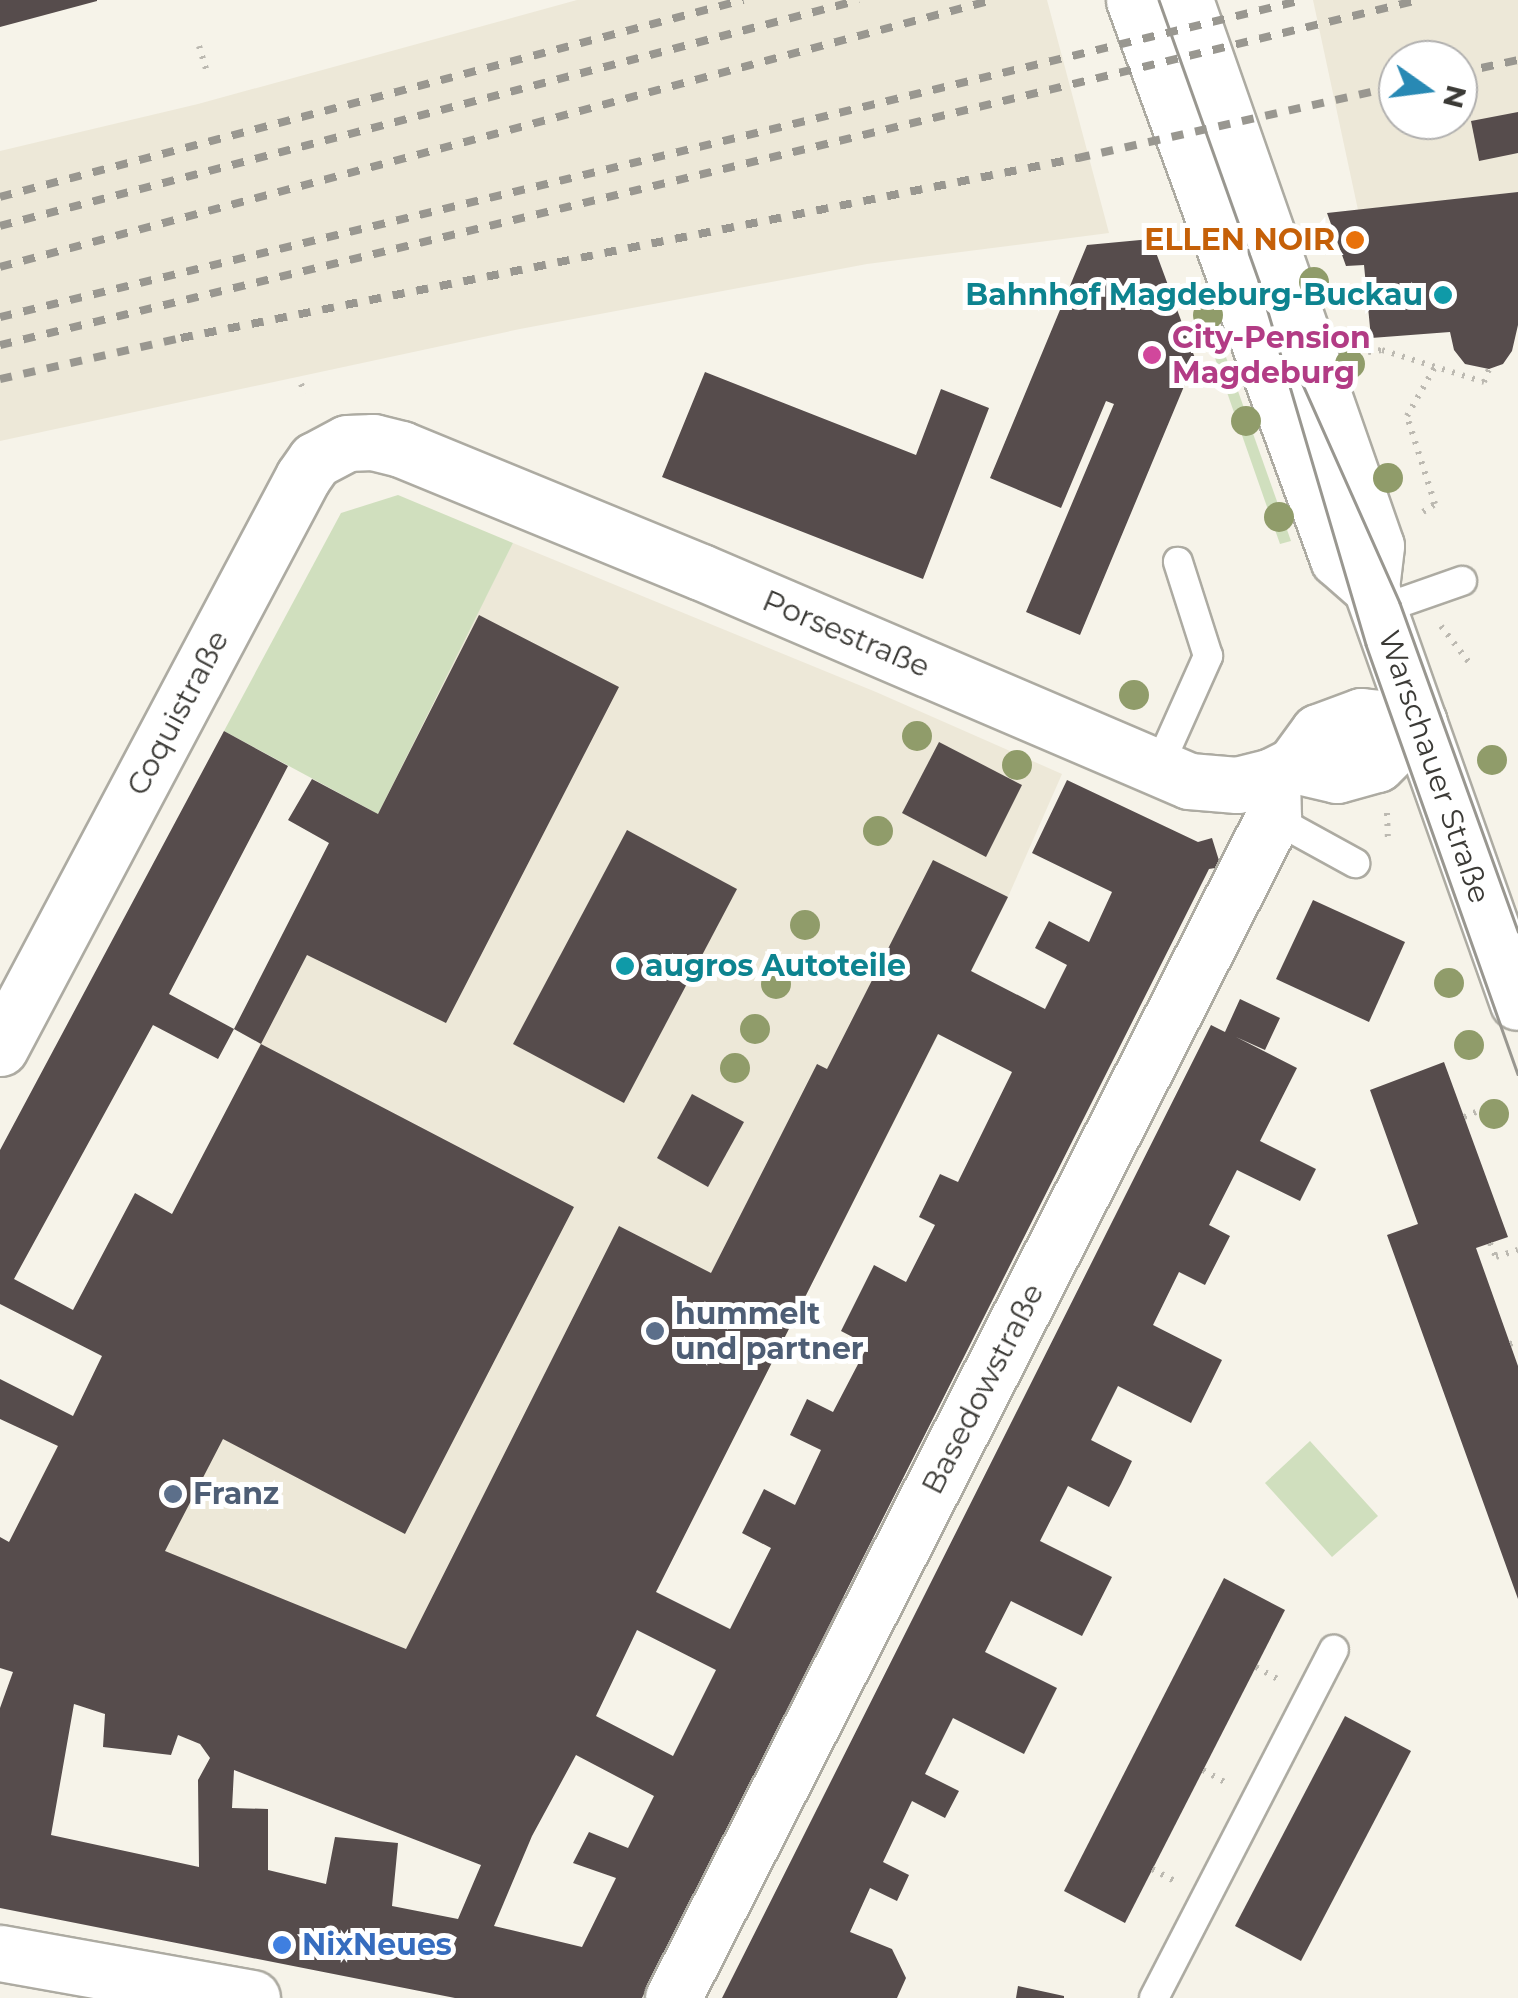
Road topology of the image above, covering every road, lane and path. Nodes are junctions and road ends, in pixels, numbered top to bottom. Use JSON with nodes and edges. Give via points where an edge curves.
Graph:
{"nodes":[{"id":1,"x":1134,"y":0,"type":"edge"},
{"id":2,"x":1185,"y":0,"type":"edge"},
{"id":3,"x":198,"y":46,"type":"dead end"},
{"id":4,"x":208,"y":76,"type":"dead end"},
{"id":5,"x":1368,"y":352,"type":"dead end"},
{"id":6,"x":1435,"y":367,"type":"junction"},
{"id":7,"x":1488,"y":369,"type":"dead end"},
{"id":8,"x":301,"y":384,"type":"dead end"},
{"id":9,"x":305,"y":393,"type":"dead end"},
{"id":10,"x":400,"y":449,"type":"joint"},
{"id":11,"x":1422,"y":512,"type":"dead end"},
{"id":12,"x":1178,"y":562,"type":"dead end"},
{"id":13,"x":1462,"y":581,"type":"dead end"},
{"id":14,"x":1375,"y":599,"type":"junction"},
{"id":15,"x":1419,"y":722,"type":"junction"},
{"id":16,"x":1158,"y":768,"type":"junction"},
{"id":17,"x":1280,"y":786,"type":"junction"},
{"id":18,"x":1355,"y":863,"type":"dead end"},
{"id":19,"x":1518,"y":1002,"type":"edge"},
{"id":20,"x":0,"y":1048,"type":"edge"},
{"id":21,"x":1476,"y":1112,"type":"dead end"},
{"id":22,"x":1464,"y":1118,"type":"dead end"},
{"id":23,"x":1490,"y":1242,"type":"dead end"},
{"id":24,"x":1518,"y":1250,"type":"edge"},
{"id":25,"x":1334,"y":1650,"type":"dead end"},
{"id":26,"x":0,"y":1953,"type":"edge"},
{"id":27,"x":252,"y":1998,"type":"edge"},
{"id":28,"x":673,"y":1998,"type":"edge"},
{"id":29,"x":1154,"y":1998,"type":"edge"}],
"edges":[{"from":1,"to":14,"type":"street","name":"Warschauer Straße","via":[[1338,559]]},
{"from":2,"to":14,"type":"street","name":"Warschauer Straße","via":[[1376,546]]},
{"from":3,"to":4,"type":"path"},
{"from":5,"to":6,"type":"path","via":[[1382,350]]},
{"from":6,"to":7,"type":"path","via":[[1484,382]]},
{"from":6,"to":11,"type":"path","via":[[1407,416],[1435,504]]},
{"from":8,"to":9,"type":"path"},
{"from":10,"to":16,"type":"street","name":"Porsestraße"},
{"from":10,"to":20,"type":"street","name":"Coquistraße","via":[[347,443],[315,460],[303,477]]},
{"from":12,"to":16,"type":"lane","via":[[1208,656]]},
{"from":13,"to":14,"type":"lane"},
{"from":14,"to":15,"type":"street","name":"Warschauer Straße"},
{"from":15,"to":17,"type":"street","name":"Porsestraße","via":[[1377,764]]},
{"from":15,"to":19,"type":"street","name":"Warschauer Straße"},
{"from":16,"to":17,"type":"street","name":"Porsestraße","via":[[1189,782]]},
{"from":17,"to":18,"type":"lane"},
{"from":17,"to":28,"type":"street","name":"Basedowstraße"},
{"from":21,"to":22,"type":"path"},
{"from":23,"to":24,"type":"path","via":[[1496,1257]]},
{"from":25,"to":29,"type":"lane"},
{"from":26,"to":27,"type":"street"}]}
